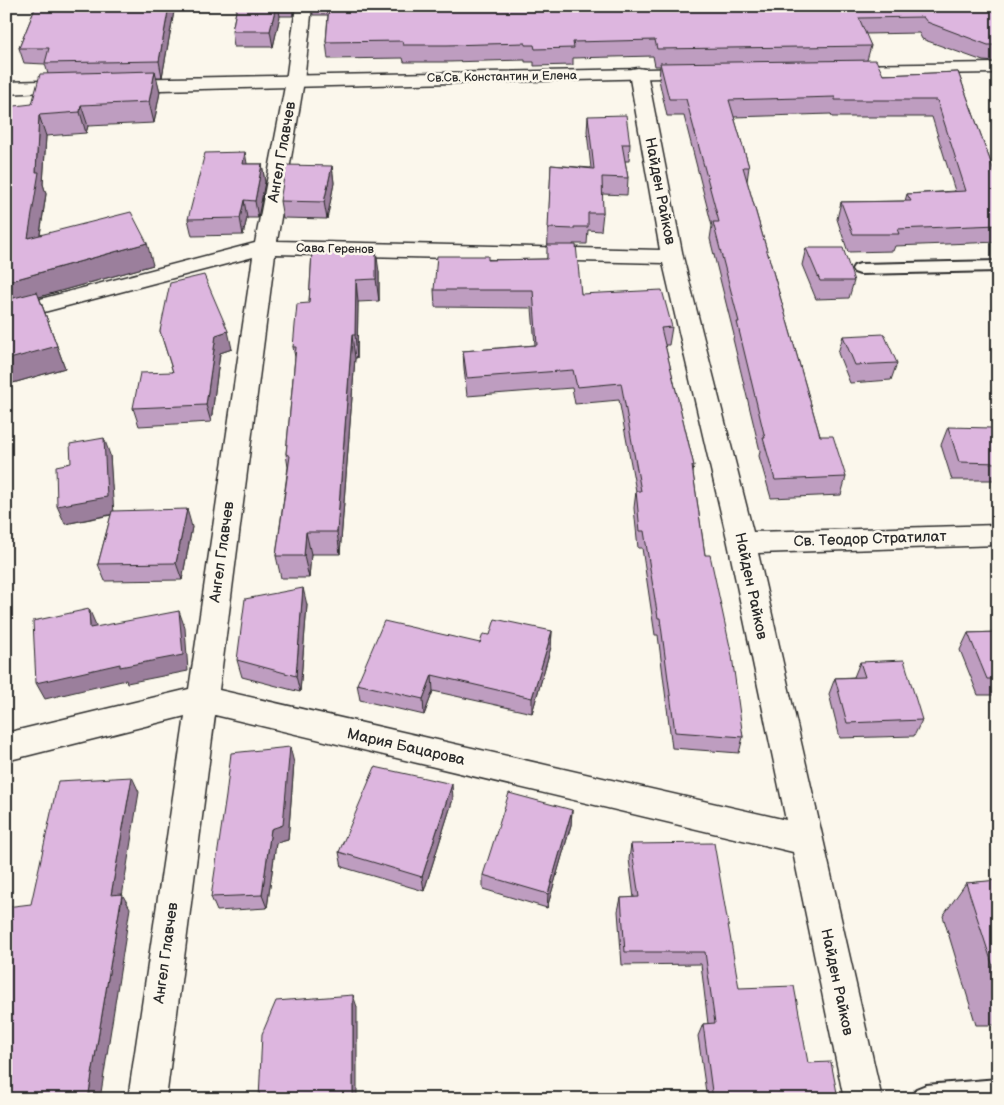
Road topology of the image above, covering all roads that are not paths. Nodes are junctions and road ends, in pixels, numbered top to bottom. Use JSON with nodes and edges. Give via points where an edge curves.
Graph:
{"nodes":[{"id":1,"x":304,"y":6,"type":"edge"},
{"id":2,"x":998,"y":68,"type":"edge"},
{"id":3,"x":822,"y":71,"type":"edge"},
{"id":4,"x":715,"y":72,"type":"edge"},
{"id":5,"x":638,"y":73,"type":"junction"},
{"id":6,"x":295,"y":81,"type":"junction"},
{"id":7,"x":6,"y":88,"type":"edge"},
{"id":8,"x":265,"y":247,"type":"junction"},
{"id":9,"x":672,"y":257,"type":"junction"},
{"id":10,"x":998,"y":266,"type":"edge"},
{"id":11,"x":860,"y":268,"type":"dead end"},
{"id":12,"x":6,"y":315,"type":"edge"},
{"id":13,"x":998,"y":535,"type":"edge"},
{"id":14,"x":742,"y":543,"type":"junction"},
{"id":15,"x":201,"y":700,"type":"junction"},
{"id":16,"x":6,"y":747,"type":"edge"},
{"id":17,"x":806,"y":840,"type":"junction"},
{"id":18,"x":998,"y":1093,"type":"edge"},
{"id":19,"x":147,"y":1099,"type":"edge"},
{"id":20,"x":862,"y":1099,"type":"edge"},
{"id":21,"x":926,"y":1099,"type":"edge"}],
"edges":[{"from":1,"to":6,"type":"street","name":"Ангел Главчев"},
{"from":2,"to":3,"type":"street"},
{"from":4,"to":5,"type":"street","name":"Св.Св. Константин и Елена"},
{"from":5,"to":6,"type":"street","name":"Св.Св. Константин и Елена"},
{"from":5,"to":9,"type":"street","name":"Найден Райков"},
{"from":6,"to":7,"type":"street","name":"Св.Св. Константин и Елена"},
{"from":6,"to":8,"type":"street","name":"Ангел Главчев"},
{"from":8,"to":9,"type":"street","name":"Сава Геренов"},
{"from":8,"to":12,"type":"street","name":"Сава Геренов"},
{"from":8,"to":15,"type":"street","name":"Ангел Главчев"},
{"from":9,"to":14,"type":"street","name":"Найден Райков"},
{"from":10,"to":11,"type":"lane"},
{"from":13,"to":14,"type":"street","name":"Св. Теодор Стратилат"},
{"from":14,"to":17,"type":"street","name":"Найден Райков"},
{"from":15,"to":16,"type":"street","name":"Мария Бацарова"},
{"from":15,"to":17,"type":"street","name":"Мария Бацарова"},
{"from":15,"to":19,"type":"street","name":"Ангел Главчев"},
{"from":17,"to":20,"type":"street","name":"Найден Райков"},
{"from":18,"to":21,"type":"lane"}]}
